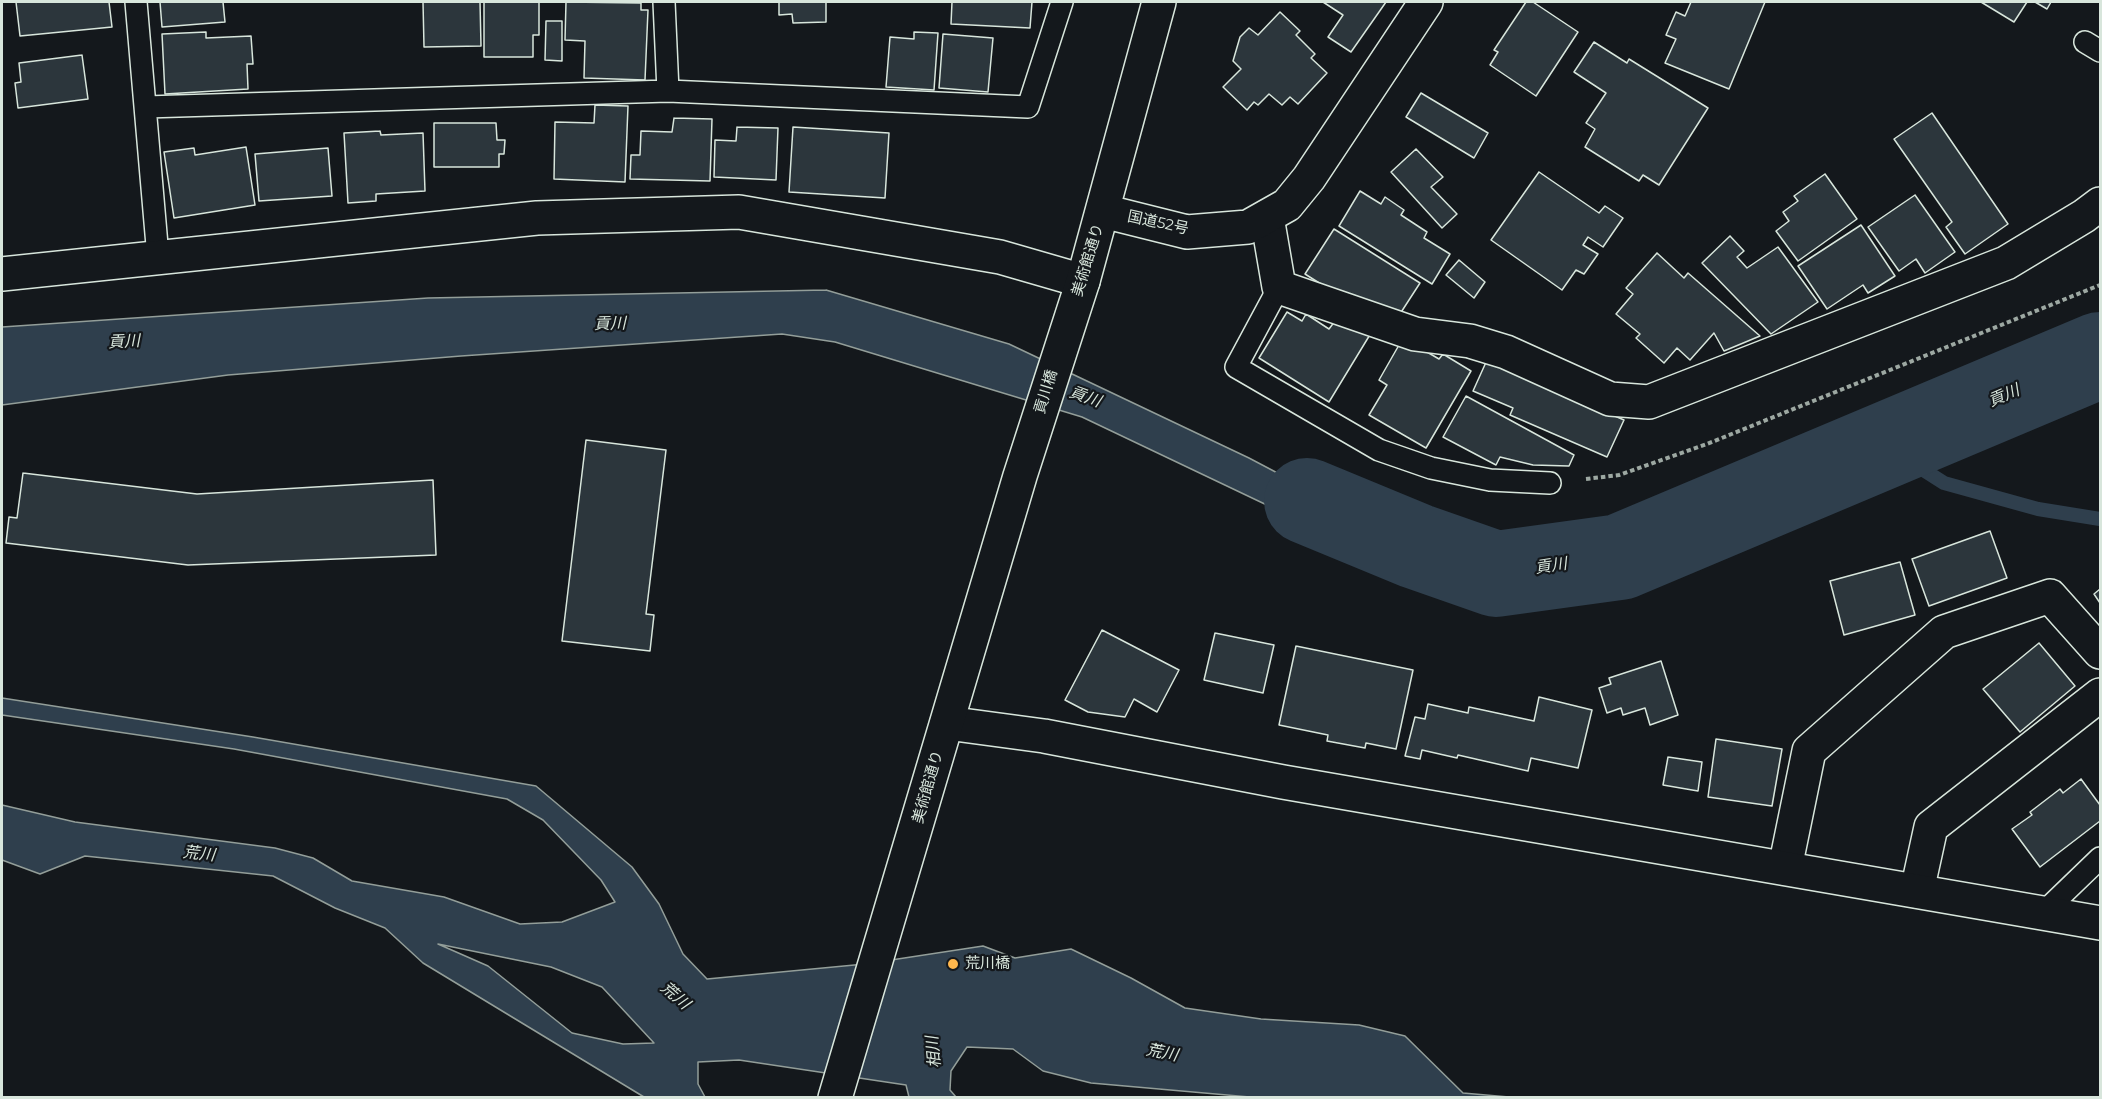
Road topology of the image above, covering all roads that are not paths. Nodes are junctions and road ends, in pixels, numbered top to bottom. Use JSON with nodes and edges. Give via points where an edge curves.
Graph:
{"nodes":[{"id":1,"x":136,"y":2,"type":"edge"},
{"id":2,"x":664,"y":2,"type":"edge"},
{"id":3,"x":1062,"y":2,"type":"edge"},
{"id":4,"x":1159,"y":2,"type":"edge"},
{"id":5,"x":1426,"y":2,"type":"edge"},
{"id":6,"x":668,"y":91,"type":"junction"},
{"id":7,"x":147,"y":107,"type":"junction"},
{"id":8,"x":2100,"y":204,"type":"edge"},
{"id":9,"x":1103,"y":211,"type":"junction"},
{"id":10,"x":1267,"y":217,"type":"junction"},
{"id":11,"x":158,"y":257,"type":"junction"},
{"id":12,"x":2,"y":274,"type":"edge"},
{"id":13,"x":1279,"y":287,"type":"junction"},
{"id":14,"x":1078,"y":295,"type":"junction"},
{"id":15,"x":1020,"y":476,"type":"joint"},
{"id":16,"x":1550,"y":483,"type":"road end"},
{"id":17,"x":2100,"y":652,"type":"edge"},
{"id":18,"x":2100,"y":695,"type":"edge"},
{"id":19,"x":947,"y":723,"type":"junction"},
{"id":20,"x":2100,"y":858,"type":"edge"},
{"id":21,"x":1785,"y":868,"type":"junction"},
{"id":22,"x":1917,"y":891,"type":"junction"},
{"id":23,"x":2044,"y":912,"type":"junction"},
{"id":24,"x":2100,"y":923,"type":"edge"},
{"id":25,"x":835,"y":1098,"type":"edge"}],
"edges":[{"from":1,"to":7,"type":"lane"},
{"from":2,"to":6,"type":"lane"},
{"from":3,"to":6,"type":"lane","via":[[1028,107]]},
{"from":4,"to":9,"type":"main road"},
{"from":5,"to":10,"type":"main road","name":"国道52号","via":[[1309,178],[1287,205]]},
{"from":6,"to":7,"type":"lane"},
{"from":7,"to":11,"type":"lane"},
{"from":8,"to":13,"type":"main road","via":[[2006,263],[1649,402],[1610,399],[1506,352],[1470,341],[1415,334]]},
{"from":9,"to":10,"type":"main road","name":"国道52号","via":[[1187,232],[1248,227]]},
{"from":9,"to":14,"type":"main road","name":"美術館通り"},
{"from":10,"to":13,"type":"main road"},
{"from":11,"to":12,"type":"main road"},
{"from":11,"to":14,"type":"main road","via":[[537,218],[739,212],[1000,257]]},
{"from":13,"to":16,"type":"lane","via":[[1236,367],[1379,450],[1431,468],[1490,480]]},
{"from":14,"to":15,"type":"main road","name":"貢川橋"},
{"from":15,"to":19,"type":"main road","name":"美術館通り"},
{"from":17,"to":21,"type":"main road","via":[[2050,596],[1944,632],[1809,751]]},
{"from":18,"to":22,"type":"main road","via":[[1931,827]]},
{"from":19,"to":21,"type":"main road","via":[[1044,736],[1283,783]]},
{"from":19,"to":25,"type":"main road","name":"美術館通り"},
{"from":20,"to":23,"type":"lane"},
{"from":21,"to":22,"type":"main road"},
{"from":22,"to":23,"type":"main road"},
{"from":23,"to":24,"type":"main road"}]}
